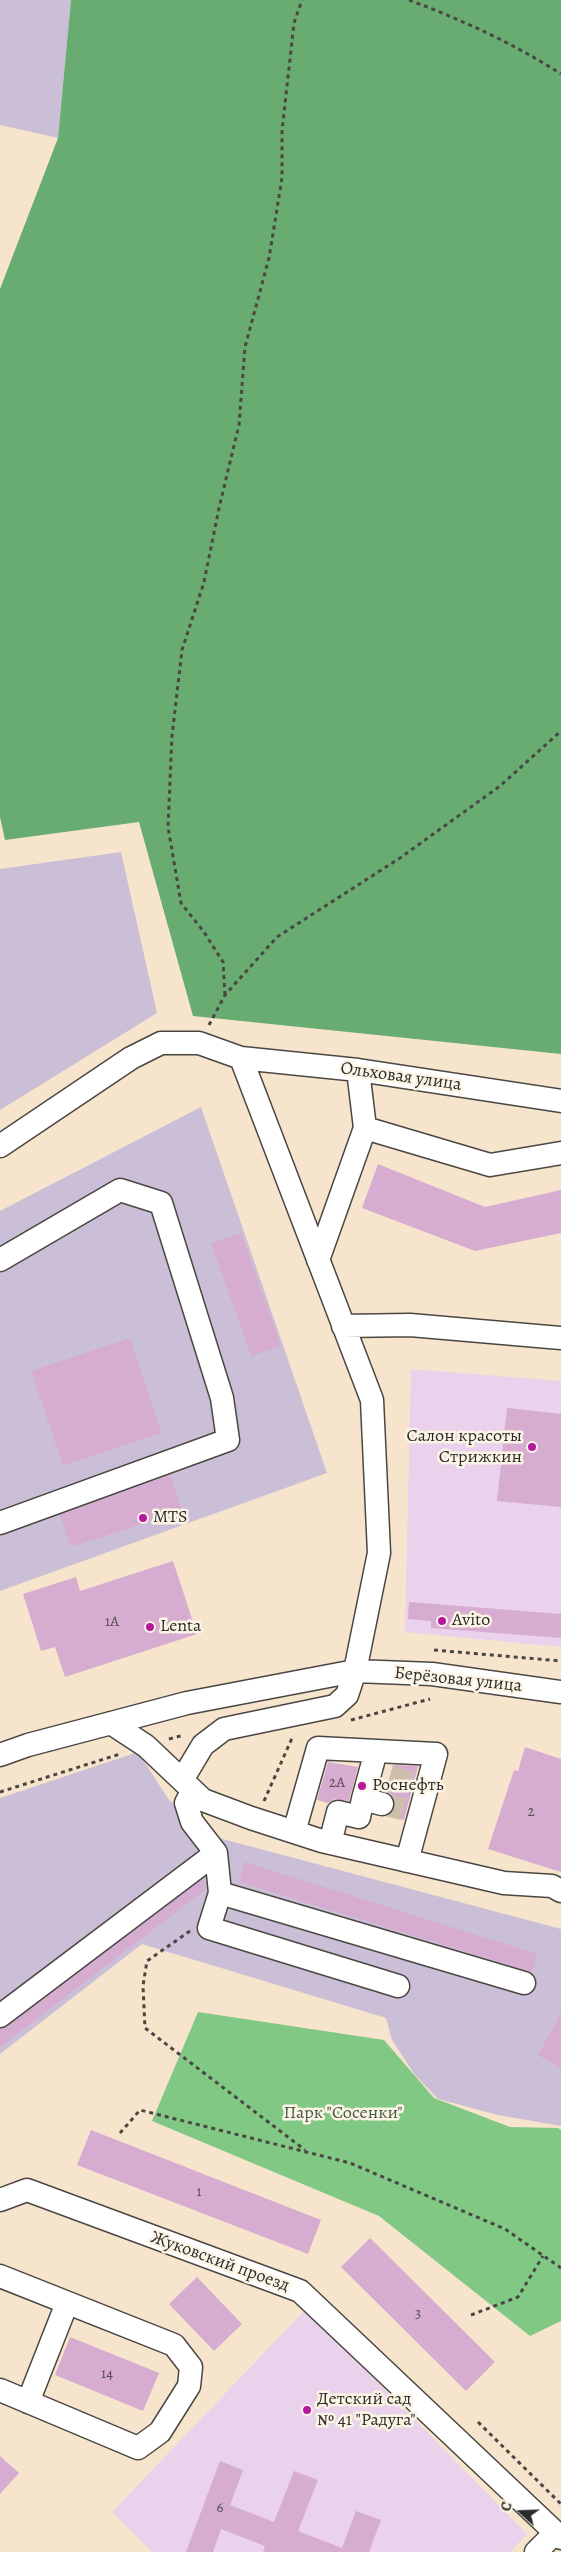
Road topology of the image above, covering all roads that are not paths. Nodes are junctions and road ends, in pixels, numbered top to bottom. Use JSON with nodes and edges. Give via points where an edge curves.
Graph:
{"nodes":[{"id":1,"x":241,"y":1058,"type":"junction"},
{"id":2,"x":358,"y":1070,"type":"junction"},
{"id":3,"x":561,"y":1101,"type":"edge"},
{"id":4,"x":365,"y":1128,"type":"junction"},
{"id":5,"x":0,"y":1146,"type":"edge"},
{"id":6,"x":561,"y":1153,"type":"edge"},
{"id":7,"x":0,"y":1260,"type":"edge"},
{"id":8,"x":318,"y":1260,"type":"junction"},
{"id":9,"x":343,"y":1326,"type":"junction"},
{"id":10,"x":561,"y":1338,"type":"edge"},
{"id":11,"x":0,"y":1523,"type":"edge"},
{"id":12,"x":355,"y":1671,"type":"junction"},
{"id":13,"x":561,"y":1692,"type":"edge"},
{"id":14,"x":111,"y":1723,"type":"junction"},
{"id":15,"x":0,"y":1754,"type":"edge"},
{"id":16,"x":379,"y":1767,"type":"junction"},
{"id":17,"x":187,"y":1786,"type":"junction"},
{"id":18,"x":294,"y":1832,"type":"junction"},
{"id":19,"x":330,"y":1843,"type":"junction"},
{"id":20,"x":216,"y":1852,"type":"junction"},
{"id":21,"x":408,"y":1861,"type":"junction"},
{"id":22,"x":561,"y":1891,"type":"edge"},
{"id":23,"x":220,"y":1893,"type":"junction"},
{"id":24,"x":524,"y":1983,"type":"dead end"},
{"id":25,"x":398,"y":1986,"type":"dead end"},
{"id":26,"x":0,"y":2016,"type":"edge"},
{"id":27,"x":0,"y":2200,"type":"edge"},
{"id":28,"x":0,"y":2276,"type":"edge"},
{"id":29,"x":67,"y":2303,"type":"junction"},
{"id":30,"x":0,"y":2390,"type":"edge"},
{"id":31,"x":28,"y":2402,"type":"junction"},
{"id":32,"x":558,"y":2536,"type":"edge"},
{"id":33,"x":536,"y":2552,"type":"edge"}],
"edges":[{"from":1,"to":2,"type":"street","name":"Ольховая улица"},
{"from":1,"to":5,"type":"street","name":"Ольховая улица","via":[[199,1043],[161,1043],[131,1058]]},
{"from":1,"to":8,"type":"street"},
{"from":2,"to":3,"type":"street","name":"Ольховая улица"},
{"from":2,"to":4,"type":"street"},
{"from":4,"to":6,"type":"street","via":[[490,1165]]},
{"from":4,"to":8,"type":"street"},
{"from":7,"to":11,"type":"street","via":[[120,1190],[161,1203],[222,1398],[228,1440]]},
{"from":8,"to":9,"type":"street"},
{"from":9,"to":10,"type":"street","via":[[410,1325]]},
{"from":9,"to":12,"type":"street","via":[[372,1400],[379,1553]]},
{"from":12,"to":13,"type":"street","name":"Берёзовая улица","via":[[432,1674]]},
{"from":12,"to":14,"type":"street","name":"Берёзовая улица","via":[[187,1703]]},
{"from":12,"to":17,"type":"street","via":[[348,1695],[334,1706],[224,1729],[203,1745]]},
{"from":14,"to":15,"type":"street","name":"Берёзовая улица"},
{"from":14,"to":17,"type":"street","via":[[146,1746]]},
{"from":16,"to":18,"type":"street","via":[[318,1748]]},
{"from":16,"to":19,"type":"street","via":[[373,1802],[359,1817],[338,1812]]},
{"from":16,"to":21,"type":"street","via":[[436,1754],[420,1785],[413,1812]]},
{"from":17,"to":18,"type":"street","via":[[203,1800]]},
{"from":17,"to":20,"type":"street","via":[[186,1803],[192,1822]]},
{"from":18,"to":19,"type":"street"},
{"from":19,"to":21,"type":"street"},
{"from":20,"to":23,"type":"street"},
{"from":20,"to":26,"type":"street"},
{"from":21,"to":22,"type":"street","via":[[504,1883],[552,1886]]},
{"from":23,"to":24,"type":"street"},
{"from":23,"to":25,"type":"street","via":[[209,1928]]},
{"from":27,"to":32,"type":"street","name":"Жуковский проезд","via":[[27,2190],[300,2291]]},
{"from":28,"to":29,"type":"street"},
{"from":29,"to":31,"type":"street"},
{"from":29,"to":31,"type":"street","via":[[174,2345],[191,2367],[189,2386],[160,2432],[138,2448]]},
{"from":30,"to":31,"type":"street"},
{"from":32,"to":33,"type":"street"}]}
